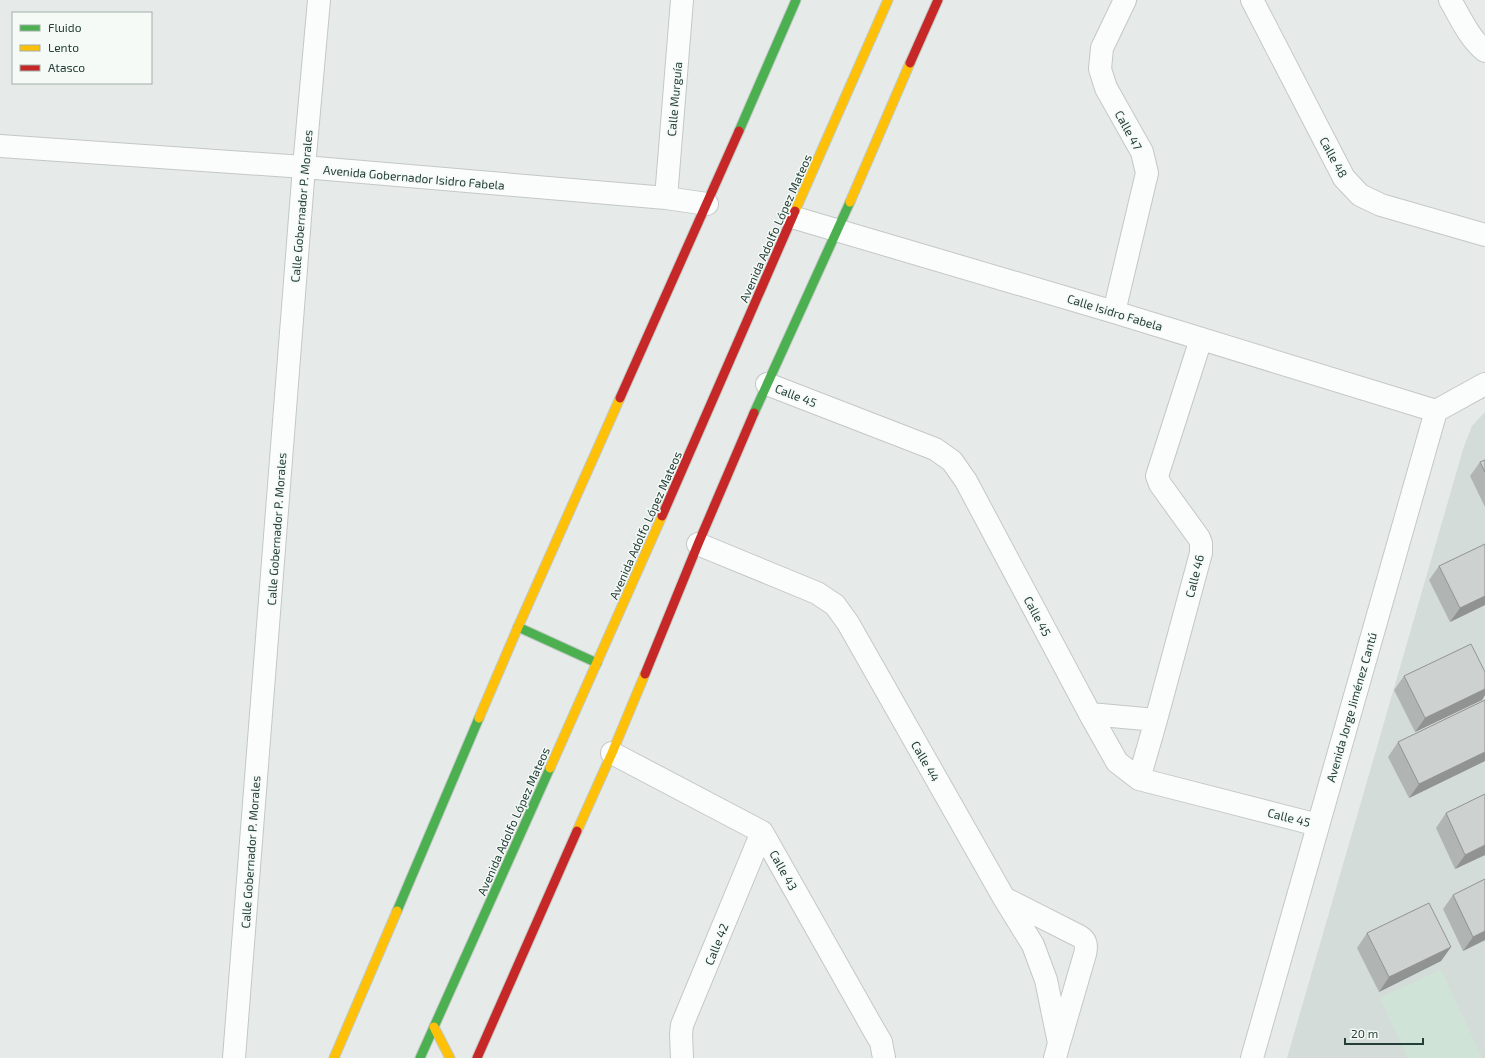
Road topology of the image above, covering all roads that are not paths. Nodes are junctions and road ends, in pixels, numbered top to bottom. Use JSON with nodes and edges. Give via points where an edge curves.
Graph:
{"nodes":[{"id":1,"x":319,"y":0,"type":"edge"},
{"id":2,"x":682,"y":0,"type":"edge"},
{"id":3,"x":796,"y":0,"type":"edge"},
{"id":4,"x":888,"y":0,"type":"edge"},
{"id":5,"x":938,"y":0,"type":"edge"},
{"id":6,"x":1125,"y":0,"type":"edge"},
{"id":7,"x":1252,"y":0,"type":"edge"},
{"id":8,"x":1450,"y":0,"type":"edge"},
{"id":9,"x":1485,"y":50,"type":"edge"},
{"id":10,"x":0,"y":146,"type":"edge"},
{"id":11,"x":304,"y":167,"type":"junction"},
{"id":12,"x":666,"y":198,"type":"junction"},
{"id":13,"x":707,"y":204,"type":"junction"},
{"id":14,"x":792,"y":217,"type":"junction"},
{"id":15,"x":837,"y":231,"type":"junction"},
{"id":16,"x":1485,"y":235,"type":"edge"},
{"id":17,"x":1114,"y":312,"type":"junction"},
{"id":18,"x":1201,"y":339,"type":"junction"},
{"id":19,"x":768,"y":384,"type":"junction"},
{"id":20,"x":1485,"y":384,"type":"edge"},
{"id":21,"x":1436,"y":411,"type":"junction"},
{"id":22,"x":698,"y":544,"type":"junction"},
{"id":23,"x":518,"y":627,"type":"junction"},
{"id":24,"x":597,"y":663,"type":"junction"},
{"id":25,"x":1090,"y":714,"type":"junction"},
{"id":26,"x":1156,"y":720,"type":"junction"},
{"id":27,"x":612,"y":753,"type":"junction"},
{"id":28,"x":1139,"y":779,"type":"junction"},
{"id":29,"x":1318,"y":825,"type":"junction"},
{"id":30,"x":762,"y":832,"type":"junction"},
{"id":31,"x":1004,"y":898,"type":"junction"},
{"id":32,"x":434,"y":1027,"type":"junction"},
{"id":33,"x":1057,"y":1051,"type":"edge"},
{"id":34,"x":234,"y":1058,"type":"edge"},
{"id":35,"x":334,"y":1058,"type":"edge"},
{"id":36,"x":420,"y":1058,"type":"edge"},
{"id":37,"x":450,"y":1058,"type":"edge"},
{"id":38,"x":477,"y":1058,"type":"edge"},
{"id":39,"x":682,"y":1058,"type":"edge"},
{"id":40,"x":884,"y":1058,"type":"edge"},
{"id":41,"x":1252,"y":1058,"type":"edge"}],
"edges":[{"from":1,"to":11,"type":"street","name":"Calle Gobernador P. Morales"},
{"from":2,"to":12,"type":"street","name":"Calle Murguía"},
{"from":3,"to":13,"type":"main road"},
{"from":4,"to":14,"type":"main road","name":"Avenida Adolfo López Mateos"},
{"from":5,"to":15,"type":"main road"},
{"from":6,"to":17,"type":"street","name":"Calle 47","via":[[1102,48],[1100,69],[1106,88],[1142,152],[1147,173]]},
{"from":7,"to":16,"type":"street","name":"Calle 48","via":[[1344,178],[1360,195],[1381,205]]},
{"from":8,"to":9,"type":"street","via":[[1462,22],[1479,46]]},
{"from":10,"to":11,"type":"street","name":"Avenida Gobernador Isidro Fabela"},
{"from":11,"to":12,"type":"street","name":"Avenida Gobernador Isidro Fabela"},
{"from":11,"to":34,"type":"street","name":"Calle Gobernador P. Morales"},
{"from":12,"to":13,"type":"street","name":"Avenida Gobernador Isidro Fabela"},
{"from":13,"to":23,"type":"main road"},
{"from":14,"to":15,"type":"street","name":"Calle Isidro Fabela"},
{"from":14,"to":24,"type":"main road","name":"Avenida Adolfo López Mateos"},
{"from":15,"to":17,"type":"street","name":"Calle Isidro Fabela"},
{"from":15,"to":19,"type":"main road"},
{"from":17,"to":18,"type":"street","name":"Calle Isidro Fabela"},
{"from":18,"to":21,"type":"street","name":"Calle Isidro Fabela"},
{"from":18,"to":26,"type":"street","name":"Calle 46","via":[[1157,476],[1160,484],[1199,538],[1201,548]]},
{"from":19,"to":22,"type":"main road"},
{"from":19,"to":25,"type":"street","name":"Calle 45","via":[[935,449],[952,461],[966,481]]},
{"from":20,"to":21,"type":"street"},
{"from":21,"to":29,"type":"street","name":"Avenida Jorge Jiménez Cantú"},
{"from":22,"to":27,"type":"main road"},
{"from":22,"to":31,"type":"street","name":"Calle 44","via":[[817,593],[835,605],[848,623]]},
{"from":23,"to":24,"type":"main road"},
{"from":23,"to":35,"type":"main road"},
{"from":24,"to":32,"type":"main road","name":"Avenida Adolfo López Mateos"},
{"from":25,"to":26,"type":"street"},
{"from":25,"to":28,"type":"street","name":"Calle 45","via":[[1117,762]]},
{"from":26,"to":28,"type":"street","name":"Calle 46"},
{"from":27,"to":30,"type":"street"},
{"from":27,"to":38,"type":"main road"},
{"from":28,"to":29,"type":"street","name":"Calle 45"},
{"from":29,"to":41,"type":"street","name":"Avenida Jorge Jiménez Cantú"},
{"from":30,"to":39,"type":"street","name":"Calle 42","via":[[682,1025]]},
{"from":30,"to":40,"type":"street","name":"Calle 43","via":[[881,1042]]},
{"from":31,"to":33,"type":"street","name":"Calle 44","via":[[1033,945],[1046,980]]},
{"from":31,"to":33,"type":"street","via":[[1079,936],[1085,943],[1085,954]]},
{"from":32,"to":36,"type":"main road","name":"Avenida Adolfo López Mateos"},
{"from":32,"to":37,"type":"main road"}]}
